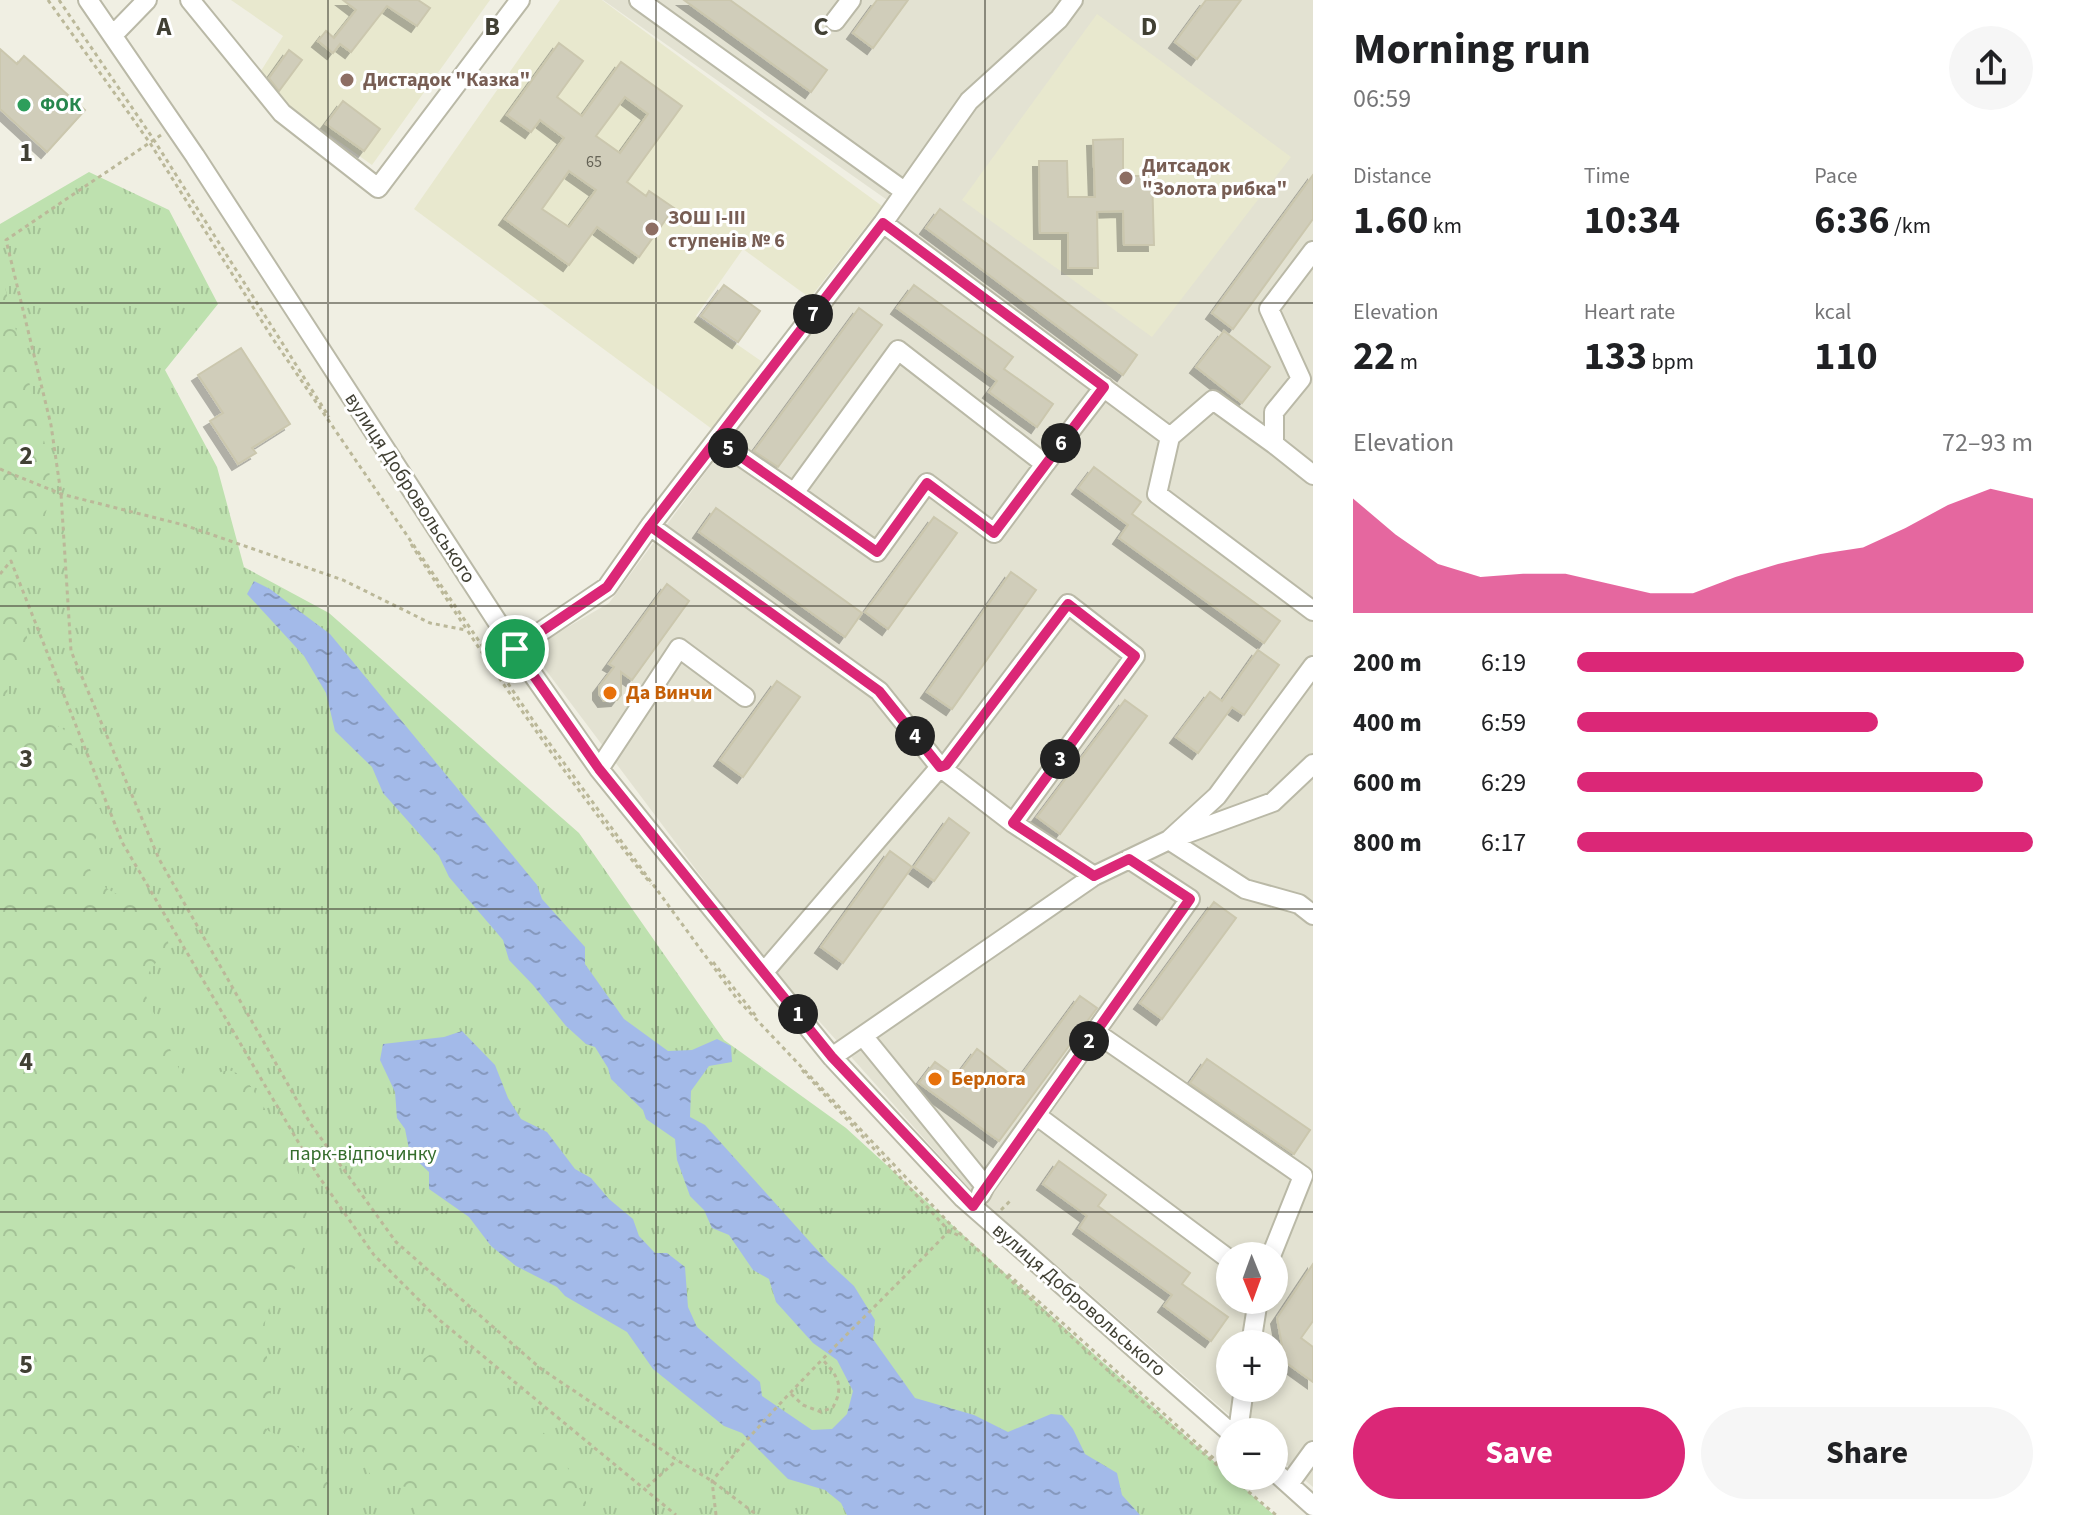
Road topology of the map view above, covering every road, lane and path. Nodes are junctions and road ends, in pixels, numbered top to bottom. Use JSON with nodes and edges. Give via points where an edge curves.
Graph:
{"nodes":[{"id":1,"x":59,"y":0,"type":"edge"},
{"id":2,"x":88,"y":0,"type":"edge"},
{"id":3,"x":147,"y":0,"type":"edge"},
{"id":4,"x":190,"y":0,"type":"edge"},
{"id":5,"x":520,"y":0,"type":"edge"},
{"id":6,"x":639,"y":0,"type":"edge"},
{"id":7,"x":851,"y":0,"type":"edge"},
{"id":8,"x":1073,"y":0,"type":"edge"},
{"id":9,"x":835,"y":21,"type":"dead end"},
{"id":10,"x":114,"y":34,"type":"junction"},
{"id":11,"x":174,"y":126,"type":"junction"},
{"id":12,"x":154,"y":140,"type":"junction"},
{"id":13,"x":904,"y":191,"type":"junction"},
{"id":14,"x":883,"y":223,"type":"junction"},
{"id":15,"x":1313,"y":251,"type":"edge"},
{"id":16,"x":1104,"y":387,"type":"junction"},
{"id":17,"x":1170,"y":437,"type":"junction"},
{"id":18,"x":717,"y":440,"type":"junction"},
{"id":19,"x":1274,"y":444,"type":"junction"},
{"id":20,"x":1045,"y":464,"type":"junction"},
{"id":21,"x":0,"y":469,"type":"edge"},
{"id":22,"x":1313,"y":475,"type":"edge"},
{"id":23,"x":794,"y":493,"type":"junction"},
{"id":24,"x":61,"y":494,"type":"junction"},
{"id":25,"x":650,"y":526,"type":"junction"},
{"id":26,"x":0,"y":574,"type":"edge"},
{"id":27,"x":1313,"y":611,"type":"edge"},
{"id":28,"x":466,"y":630,"type":"dead end"},
{"id":29,"x":515,"y":649,"type":"junction"},
{"id":30,"x":1313,"y":666,"type":"edge"},
{"id":31,"x":745,"y":697,"type":"dead end"},
{"id":32,"x":1313,"y":764,"type":"edge"},
{"id":33,"x":940,"y":767,"type":"junction"},
{"id":34,"x":599,"y":769,"type":"junction"},
{"id":35,"x":1013,"y":823,"type":"junction"},
{"id":36,"x":1169,"y":840,"type":"junction"},
{"id":37,"x":1129,"y":859,"type":"junction"},
{"id":38,"x":1094,"y":876,"type":"junction"},
{"id":39,"x":1313,"y":915,"type":"edge"},
{"id":40,"x":764,"y":972,"type":"junction"},
{"id":41,"x":1095,"y":1032,"type":"junction"},
{"id":42,"x":863,"y":1036,"type":"junction"},
{"id":43,"x":832,"y":1057,"type":"junction"},
{"id":44,"x":1036,"y":1115,"type":"junction"},
{"id":45,"x":985,"y":1186,"type":"junction"},
{"id":46,"x":973,"y":1206,"type":"junction"},
{"id":47,"x":949,"y":1231,"type":"dead end"},
{"id":48,"x":969,"y":1240,"type":"dead end"},
{"id":49,"x":1277,"y":1242,"type":"edge"},
{"id":50,"x":1216,"y":1250,"type":"edge"},
{"id":51,"x":822,"y":1359,"type":"junction"},
{"id":52,"x":790,"y":1393,"type":"junction"},
{"id":53,"x":1216,"y":1420,"type":"edge"},
{"id":54,"x":1313,"y":1451,"type":"edge"},
{"id":55,"x":677,"y":1460,"type":"junction"},
{"id":56,"x":1216,"y":1462,"type":"edge"},
{"id":57,"x":712,"y":1481,"type":"junction"},
{"id":58,"x":1289,"y":1484,"type":"joint"},
{"id":59,"x":645,"y":1488,"type":"junction"},
{"id":60,"x":1248,"y":1490,"type":"edge"},
{"id":61,"x":1313,"y":1506,"type":"edge"},
{"id":62,"x":676,"y":1515,"type":"edge"},
{"id":63,"x":716,"y":1515,"type":"edge"},
{"id":64,"x":757,"y":1515,"type":"edge"},
{"id":65,"x":1277,"y":1515,"type":"edge"}],
"edges":[{"from":1,"to":12,"type":"path"},
{"from":2,"to":10,"type":"street","name":"вулиця Добровольського"},
{"from":3,"to":10,"type":"street"},
{"from":4,"to":5,"type":"street","via":[[282,113],[378,188]]},
{"from":6,"to":13,"type":"street"},
{"from":7,"to":9,"type":"street"},
{"from":8,"to":13,"type":"street","via":[[969,101]]},
{"from":10,"to":11,"type":"street","name":"вулиця Добровольського"},
{"from":11,"to":12,"type":"path"},
{"from":11,"to":29,"type":"street","name":"вулиця Добровольського"},
{"from":12,"to":24,"type":"path","via":[[6,240],[51,425]]},
{"from":13,"to":14,"type":"street"},
{"from":14,"to":16,"type":"street"},
{"from":14,"to":18,"type":"street"},
{"from":15,"to":19,"type":"street","via":[[1269,309],[1301,379],[1274,412]]},
{"from":16,"to":17,"type":"street"},
{"from":16,"to":20,"type":"street"},
{"from":17,"to":19,"type":"street","via":[[1213,400]]},
{"from":17,"to":27,"type":"street","via":[[1157,494]]},
{"from":18,"to":23,"type":"street"},
{"from":18,"to":25,"type":"street"},
{"from":19,"to":22,"type":"street"},
{"from":20,"to":23,"type":"street","via":[[994,533],[927,483],[877,552]]},
{"from":20,"to":23,"type":"street","via":[[898,350]]},
{"from":21,"to":24,"type":"path"},
{"from":24,"to":28,"type":"path","via":[[184,525],[343,580],[430,623]]},
{"from":24,"to":55,"type":"path","via":[[71,651],[159,859],[310,1123],[396,1242],[540,1368]]},
{"from":25,"to":29,"type":"street","via":[[607,587]]},
{"from":25,"to":33,"type":"street","via":[[879,691]]},
{"from":26,"to":59,"type":"path","via":[[11,561],[122,842],[317,1174],[374,1255],[437,1318]]},
{"from":29,"to":34,"type":"street","name":"вулиця Добровольського"},
{"from":30,"to":36,"type":"street","via":[[1217,796]]},
{"from":31,"to":34,"type":"street","via":[[679,648]]},
{"from":32,"to":36,"type":"street","via":[[1273,802]]},
{"from":33,"to":35,"type":"street"},
{"from":33,"to":35,"type":"street","via":[[1068,604],[1135,656]]},
{"from":33,"to":40,"type":"street"},
{"from":34,"to":40,"type":"street","name":"вулиця Добровольського"},
{"from":35,"to":38,"type":"street"},
{"from":36,"to":37,"type":"street"},
{"from":36,"to":39,"type":"street","via":[[1245,889],[1299,904]]},
{"from":37,"to":38,"type":"street"},
{"from":37,"to":41,"type":"street","via":[[1190,899]]},
{"from":38,"to":42,"type":"street"},
{"from":40,"to":43,"type":"street","name":"вулиця Добровольського"},
{"from":41,"to":44,"type":"street"},
{"from":41,"to":49,"type":"street","via":[[1303,1176]]},
{"from":42,"to":43,"type":"street"},
{"from":42,"to":45,"type":"street"},
{"from":43,"to":46,"type":"street","name":"вулиця Добровольського"},
{"from":44,"to":45,"type":"street"},
{"from":44,"to":50,"type":"street"},
{"from":45,"to":46,"type":"street"},
{"from":46,"to":53,"type":"street","name":"вулиця Добровольського"},
{"from":47,"to":51,"type":"path"},
{"from":48,"to":56,"type":"path"},
{"from":51,"to":52,"type":"path"},
{"from":51,"to":52,"type":"path","via":[[836,1375],[839,1396],[833,1407],[821,1412]]},
{"from":52,"to":57,"type":"path"},
{"from":54,"to":58,"type":"street"},
{"from":55,"to":57,"type":"path"},
{"from":55,"to":59,"type":"path"},
{"from":57,"to":63,"type":"path"},
{"from":57,"to":64,"type":"path"},
{"from":58,"to":61,"type":"street"},
{"from":59,"to":62,"type":"path"},
{"from":60,"to":65,"type":"path"}]}
